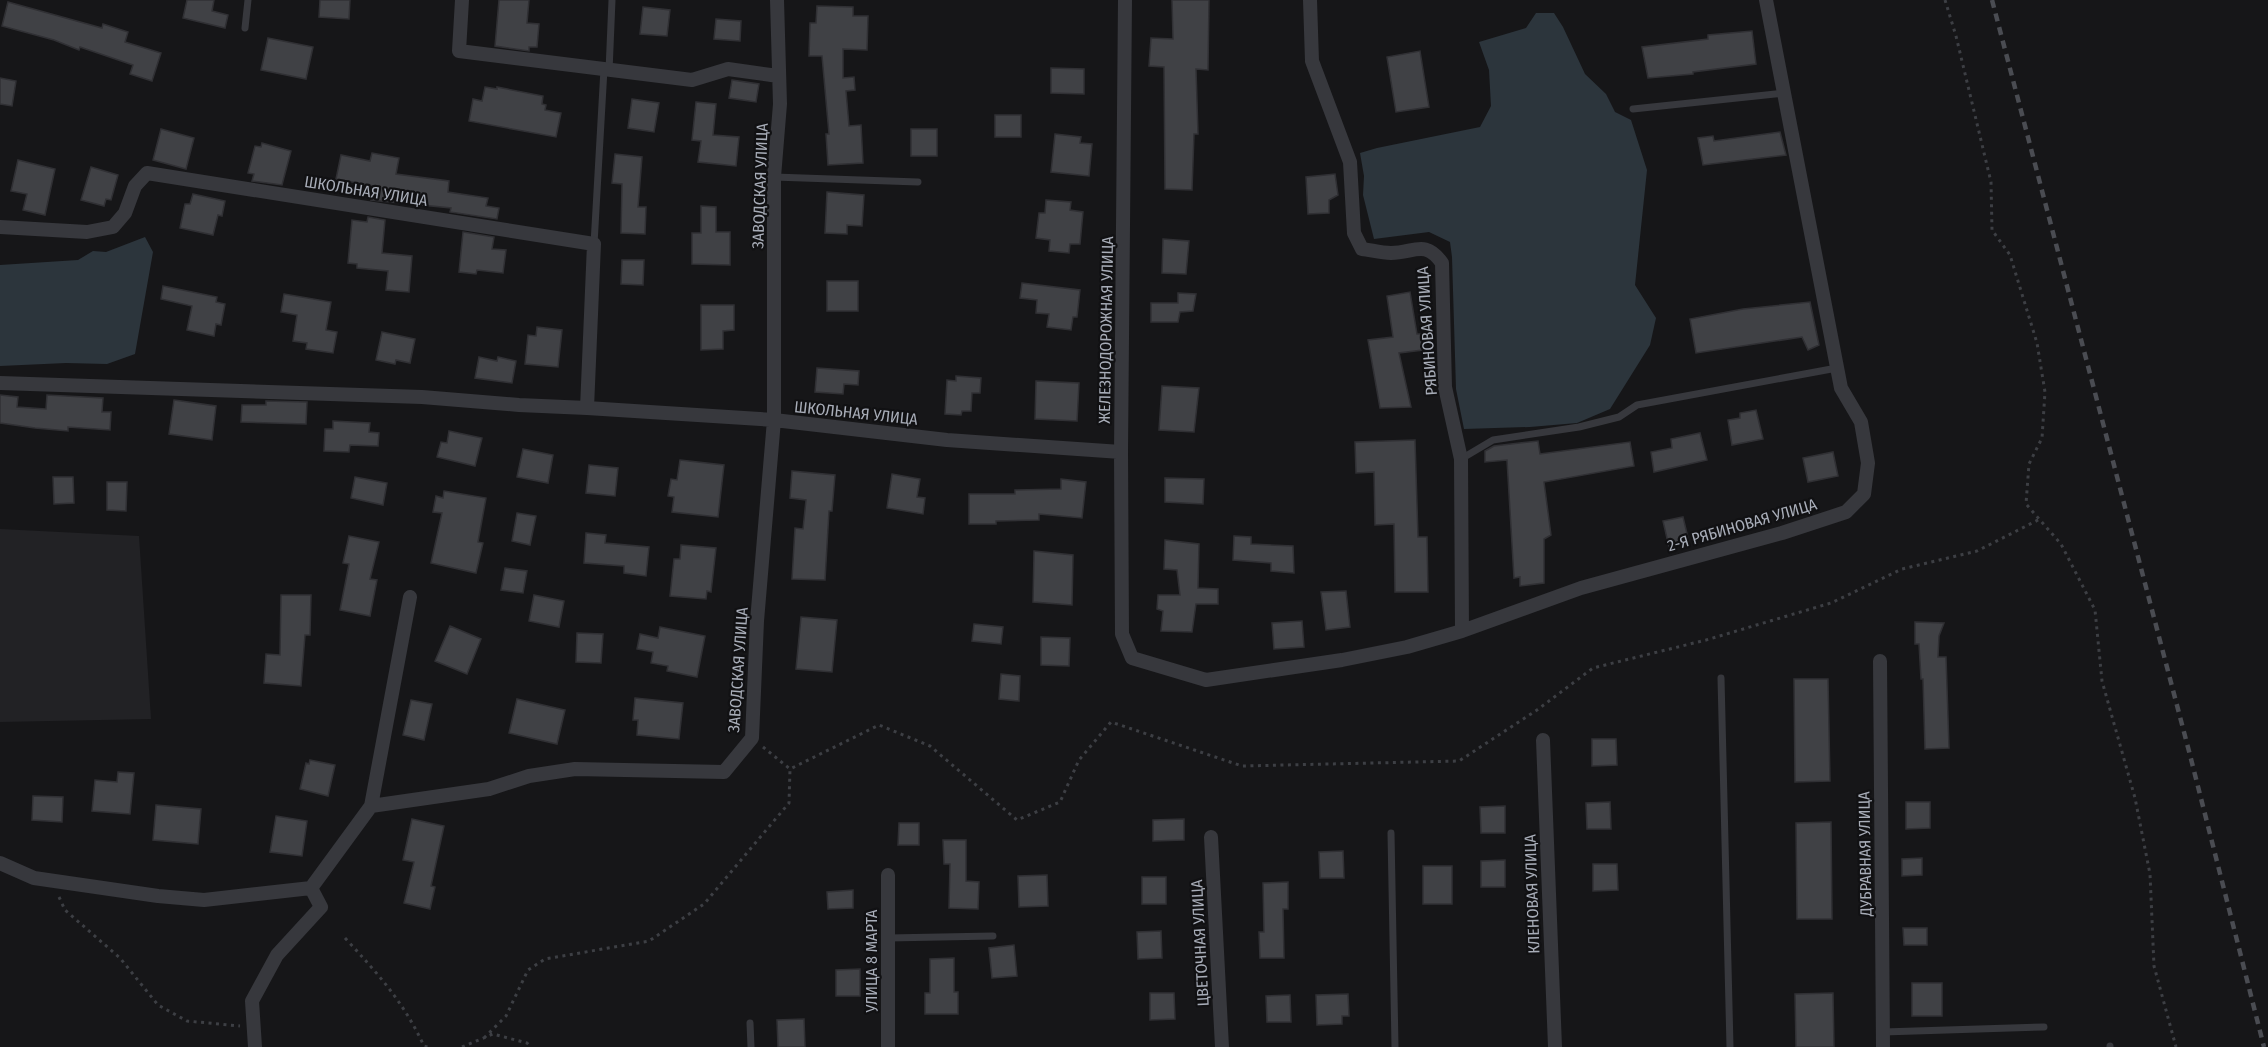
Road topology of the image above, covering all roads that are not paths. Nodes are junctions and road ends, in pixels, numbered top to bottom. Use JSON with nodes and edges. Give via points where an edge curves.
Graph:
{"nodes":[{"id":1,"x":248,"y":0,"type":"edge"},
{"id":2,"x":462,"y":0,"type":"edge"},
{"id":3,"x":612,"y":0,"type":"edge"},
{"id":4,"x":777,"y":0,"type":"edge"},
{"id":5,"x":1125,"y":0,"type":"edge"},
{"id":6,"x":1310,"y":0,"type":"edge"},
{"id":7,"x":1766,"y":0,"type":"edge"},
{"id":8,"x":245,"y":28,"type":"dead end"},
{"id":9,"x":607,"y":70,"type":"junction"},
{"id":10,"x":778,"y":76,"type":"junction"},
{"id":11,"x":1785,"y":93,"type":"junction"},
{"id":12,"x":1633,"y":109,"type":"dead end"},
{"id":13,"x":774,"y":177,"type":"junction"},
{"id":14,"x":918,"y":182,"type":"dead end"},
{"id":15,"x":0,"y":227,"type":"edge"},
{"id":16,"x":594,"y":244,"type":"junction"},
{"id":17,"x":1837,"y":368,"type":"junction"},
{"id":18,"x":0,"y":382,"type":"edge"},
{"id":19,"x":587,"y":408,"type":"junction"},
{"id":20,"x":774,"y":420,"type":"junction"},
{"id":21,"x":1121,"y":452,"type":"junction"},
{"id":22,"x":1461,"y":459,"type":"junction"},
{"id":23,"x":410,"y":597,"type":"dead end"},
{"id":24,"x":1462,"y":631,"type":"junction"},
{"id":25,"x":1132,"y":658,"type":"joint"},
{"id":26,"x":1880,"y":661,"type":"dead end"},
{"id":27,"x":1721,"y":678,"type":"dead end"},
{"id":28,"x":1543,"y":740,"type":"dead end"},
{"id":29,"x":371,"y":806,"type":"junction"},
{"id":30,"x":1391,"y":833,"type":"dead end"},
{"id":31,"x":1210,"y":837,"type":"dead end"},
{"id":32,"x":0,"y":863,"type":"edge"},
{"id":33,"x":888,"y":875,"type":"dead end"},
{"id":34,"x":310,"y":888,"type":"junction"},
{"id":35,"x":993,"y":936,"type":"dead end"},
{"id":36,"x":888,"y":938,"type":"junction"},
{"id":37,"x":750,"y":1023,"type":"dead end"},
{"id":38,"x":2044,"y":1027,"type":"dead end"},
{"id":39,"x":1883,"y":1032,"type":"junction"},
{"id":40,"x":255,"y":1047,"type":"edge"},
{"id":41,"x":751,"y":1047,"type":"edge"},
{"id":42,"x":888,"y":1047,"type":"edge"},
{"id":43,"x":1222,"y":1047,"type":"edge"},
{"id":44,"x":1395,"y":1047,"type":"edge"},
{"id":45,"x":1555,"y":1047,"type":"edge"},
{"id":46,"x":1730,"y":1047,"type":"edge"},
{"id":47,"x":1883,"y":1047,"type":"edge"}],
"edges":[{"from":1,"to":8,"type":"lane"},
{"from":2,"to":9,"type":"street","via":[[459,51]]},
{"from":3,"to":9,"type":"lane"},
{"from":4,"to":10,"type":"street","name":"ЗАВОДСКАЯ УЛИЦА"},
{"from":5,"to":21,"type":"street","name":"ЖЕЛЕЗНОДОРОЖНАЯ УЛИЦА"},
{"from":6,"to":22,"type":"street","name":"РЯБИНОВАЯ УЛИЦА","via":[[1312,61],[1350,162],[1354,233],[1362,249],[1391,253],[1421,248],[1434,253],[1442,263],[1445,387]]},
{"from":7,"to":11,"type":"street","name":"2-Я РЯБИНОВАЯ УЛИЦА"},
{"from":9,"to":10,"type":"street","via":[[692,80],[728,69]]},
{"from":9,"to":16,"type":"lane"},
{"from":10,"to":13,"type":"street","name":"ЗАВОДСКАЯ УЛИЦА","via":[[780,104]]},
{"from":11,"to":12,"type":"lane"},
{"from":11,"to":17,"type":"street","name":"2-Я РЯБИНОВАЯ УЛИЦА"},
{"from":13,"to":14,"type":"lane"},
{"from":13,"to":20,"type":"street","name":"ЗАВОДСКАЯ УЛИЦА"},
{"from":15,"to":16,"type":"street","name":"ШКОЛЬНАЯ УЛИЦА","via":[[87,232],[113,227],[125,213],[135,186],[147,173]]},
{"from":16,"to":19,"type":"street"},
{"from":17,"to":22,"type":"lane","via":[[1637,405],[1619,417],[1579,427],[1493,440]]},
{"from":17,"to":24,"type":"street","name":"2-Я РЯБИНОВАЯ УЛИЦА","via":[[1841,387],[1861,422],[1868,463],[1864,494],[1846,512],[1581,588]]},
{"from":18,"to":19,"type":"street","name":"ШКОЛЬНАЯ УЛИЦА"},
{"from":19,"to":20,"type":"street","name":"ШКОЛЬНАЯ УЛИЦА"},
{"from":20,"to":21,"type":"street","name":"ШКОЛЬНАЯ УЛИЦА","via":[[947,440]]},
{"from":20,"to":29,"type":"street","name":"ЗАВОДСКАЯ УЛИЦА","via":[[757,621],[752,738],[724,772],[575,769],[529,776],[489,789]]},
{"from":21,"to":25,"type":"street","name":"ЖЕЛЕЗНОДОРОЖНАЯ УЛИЦА","via":[[1122,634]]},
{"from":22,"to":24,"type":"street","name":"РЯБИНОВАЯ УЛИЦА"},
{"from":23,"to":29,"type":"street"},
{"from":24,"to":25,"type":"street","name":"2-Я РЯБИНОВАЯ УЛИЦА","via":[[1342,660],[1206,680]]},
{"from":26,"to":39,"type":"street","name":"ДУБРАВНАЯ УЛИЦА"},
{"from":27,"to":46,"type":"lane"},
{"from":28,"to":45,"type":"street","name":"КЛЕНОВАЯ УЛИЦА"},
{"from":29,"to":34,"type":"street"},
{"from":30,"to":44,"type":"lane"},
{"from":31,"to":43,"type":"street","name":"ЦВЕТОЧНАЯ УЛИЦА"},
{"from":32,"to":34,"type":"street","via":[[34,878],[204,900]]},
{"from":33,"to":36,"type":"street","name":"УЛИЦА 8 МАРТА"},
{"from":34,"to":40,"type":"street","via":[[321,907],[277,955],[252,1001]]},
{"from":35,"to":36,"type":"lane"},
{"from":36,"to":42,"type":"street","name":"УЛИЦА 8 МАРТА"},
{"from":37,"to":41,"type":"lane"},
{"from":38,"to":39,"type":"lane"},
{"from":39,"to":47,"type":"street","name":"ДУБРАВНАЯ УЛИЦА"}]}
